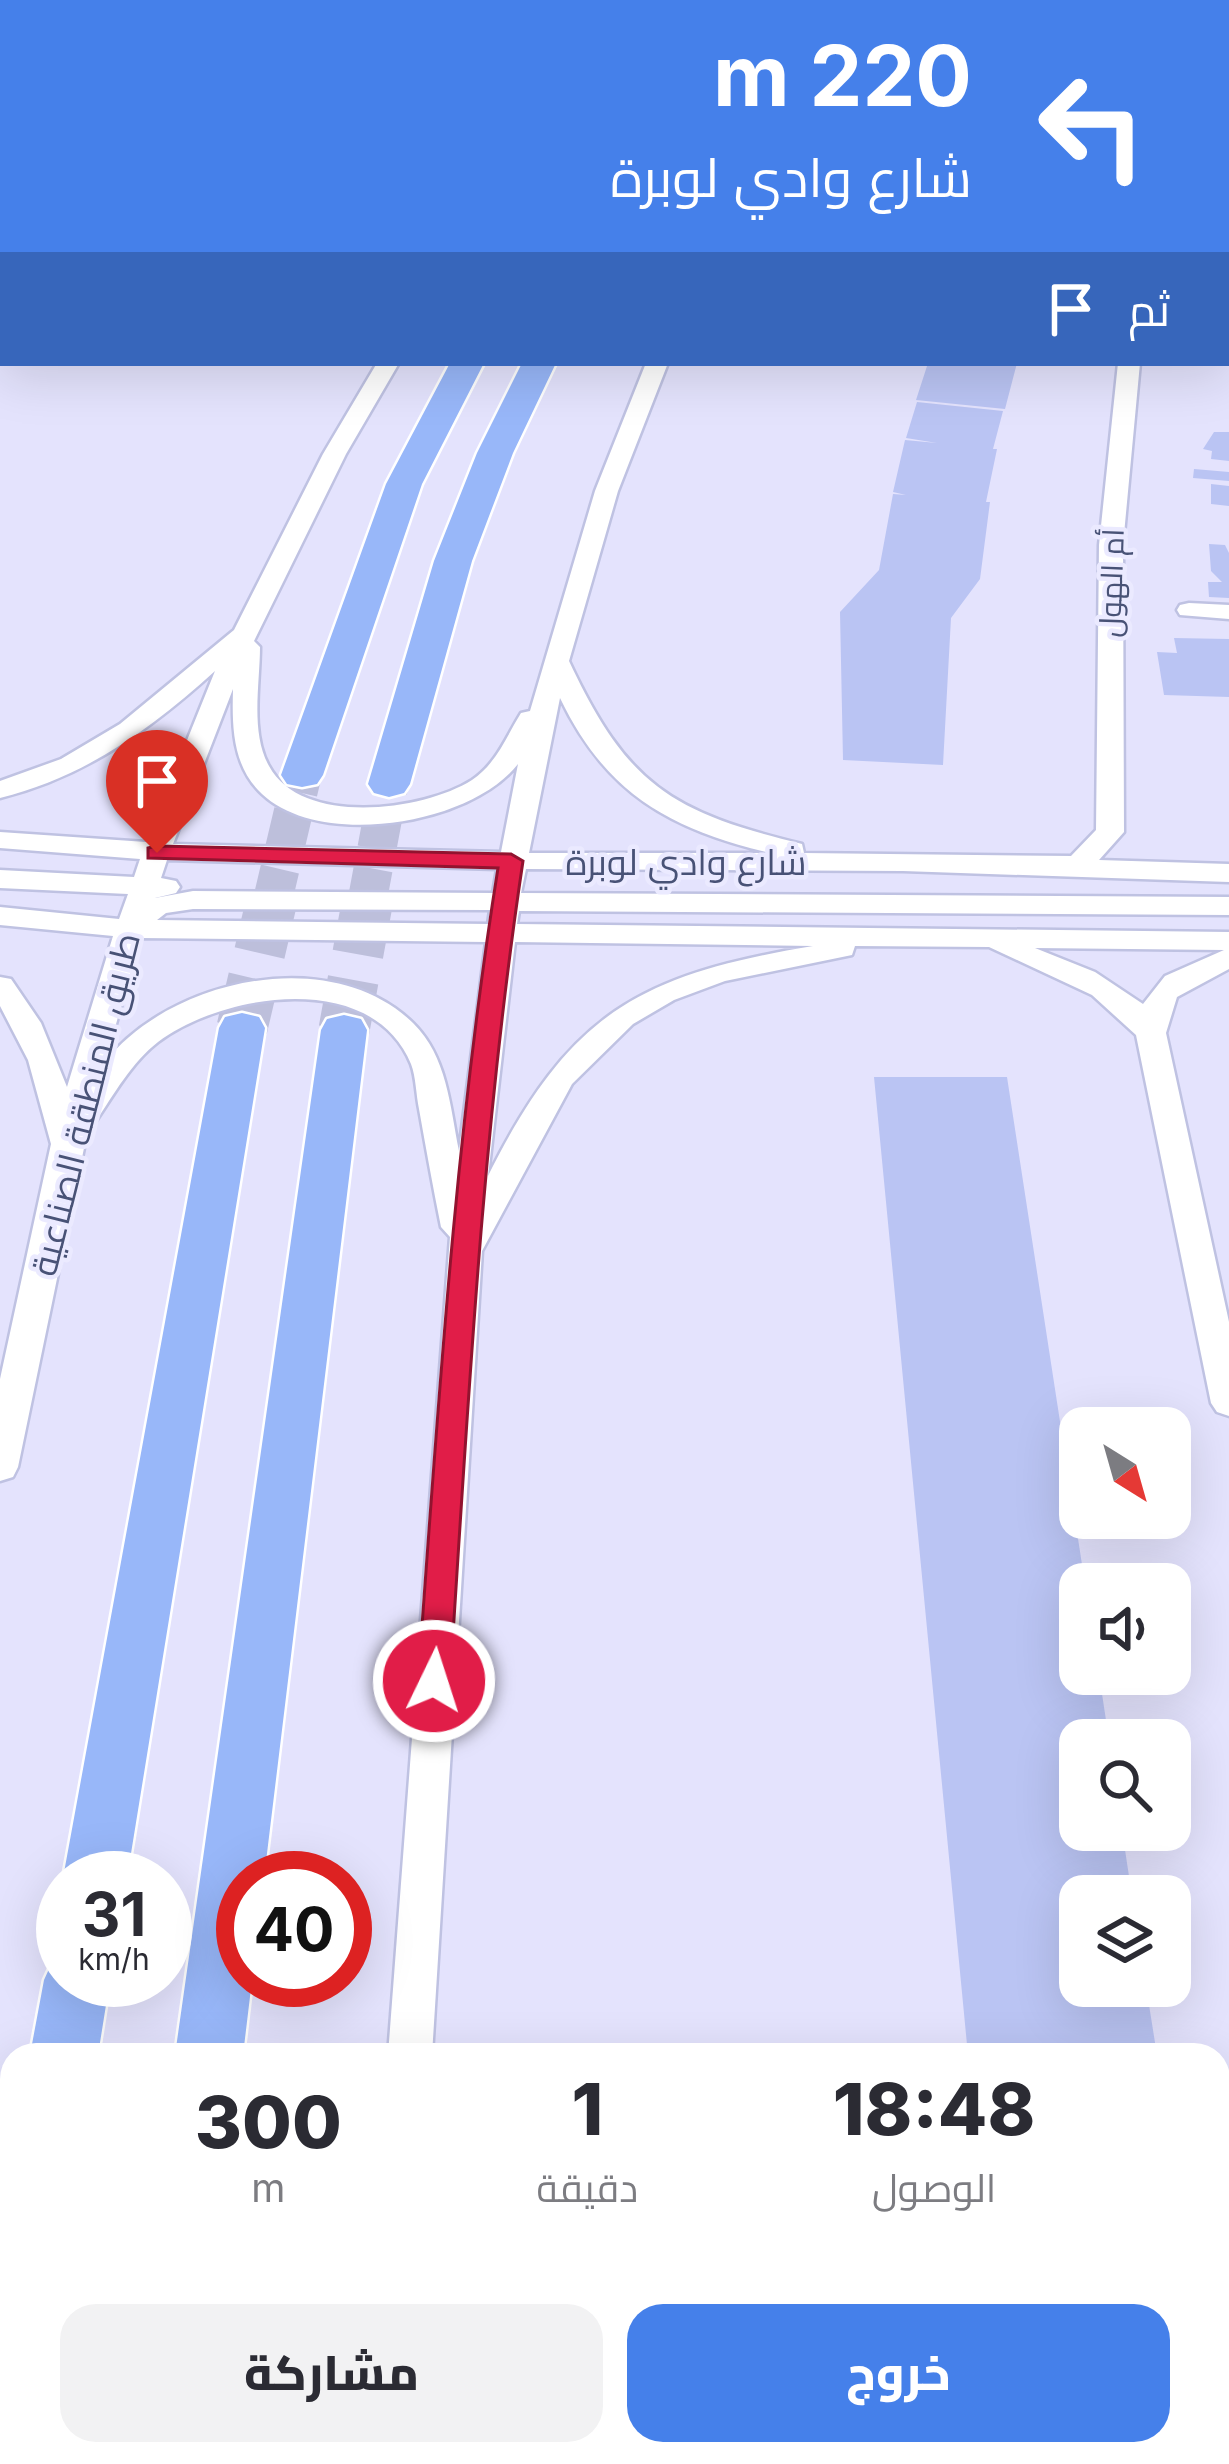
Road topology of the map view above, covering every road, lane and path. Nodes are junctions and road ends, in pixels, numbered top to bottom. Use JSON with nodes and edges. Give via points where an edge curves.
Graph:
{"nodes":[{"id":1,"x":386,"y":366,"type":"edge"},
{"id":2,"x":465,"y":366,"type":"edge"},
{"id":3,"x":538,"y":366,"type":"edge"},
{"id":4,"x":656,"y":366,"type":"edge"},
{"id":5,"x":1129,"y":366,"type":"edge"},
{"id":6,"x":1190,"y":610,"type":"dead end"},
{"id":7,"x":1229,"y":612,"type":"edge"},
{"id":8,"x":247,"y":627,"type":"junction"},
{"id":9,"x":556,"y":661,"type":"junction"},
{"id":10,"x":302,"y":776,"type":"tunnel mouth"},
{"id":11,"x":389,"y":784,"type":"tunnel mouth"},
{"id":12,"x":0,"y":790,"type":"edge"},
{"id":13,"x":1110,"y":804,"type":"junction"},
{"id":14,"x":0,"y":840,"type":"edge"},
{"id":15,"x":157,"y":853,"type":"junction"},
{"id":16,"x":511,"y":861,"type":"junction"},
{"id":17,"x":860,"y":862,"type":"junction"},
{"id":18,"x":1062,"y":869,"type":"junction"},
{"id":19,"x":1187,"y":872,"type":"junction"},
{"id":20,"x":1229,"y":874,"type":"edge"},
{"id":21,"x":0,"y":879,"type":"edge"},
{"id":22,"x":144,"y":887,"type":"junction"},
{"id":23,"x":1229,"y":906,"type":"edge"},
{"id":24,"x":503,"y":915,"type":"junction"},
{"id":25,"x":0,"y":916,"type":"edge"},
{"id":26,"x":129,"y":928,"type":"junction"},
{"id":27,"x":895,"y":936,"type":"junction"},
{"id":28,"x":985,"y":939,"type":"junction"},
{"id":29,"x":1229,"y":941,"type":"edge"},
{"id":30,"x":1229,"y":958,"type":"edge"},
{"id":31,"x":0,"y":986,"type":"edge"},
{"id":32,"x":242,"y":1028,"type":"tunnel mouth"},
{"id":33,"x":344,"y":1030,"type":"tunnel mouth"},
{"id":34,"x":1151,"y":1033,"type":"junction"},
{"id":35,"x":67,"y":1147,"type":"junction"},
{"id":36,"x":464,"y":1259,"type":"junction"},
{"id":37,"x":1229,"y":1402,"type":"edge"},
{"id":38,"x":0,"y":1467,"type":"edge"},
{"id":39,"x":100,"y":1851,"type":"edge"},
{"id":40,"x":72,"y":2007,"type":"edge"},
{"id":41,"x":66,"y":2043,"type":"edge"},
{"id":42,"x":211,"y":2043,"type":"edge"},
{"id":43,"x":411,"y":2043,"type":"edge"}],
"edges":[{"from":1,"to":8,"type":"street","name":"طريق المنطقة الصناعية","via":[[328,460]]},
{"from":2,"to":10,"type":"highway","via":[[404,484]]},
{"from":3,"to":11,"type":"highway","via":[[453,562]]},
{"from":4,"to":9,"type":"street","via":[[600,510]]},
{"from":5,"to":13,"type":"street","name":"أم الهول","via":[[1111,545]]},
{"from":6,"to":7,"type":"street"},
{"from":8,"to":9,"type":"street","via":[[255,769],[299,804],[356,815],[430,809],[482,785],[515,751]]},
{"from":8,"to":12,"type":"street","via":[[128,734],[55,774]]},
{"from":8,"to":15,"type":"street","name":"طريق المنطقة الصناعية"},
{"from":9,"to":16,"type":"street"},
{"from":9,"to":17,"type":"street","via":[[599,750],[662,807],[754,842]]},
{"from":13,"to":18,"type":"street","name":"أم الهول","via":[[1099,848]]},
{"from":13,"to":19,"type":"street","via":[[1142,849]]},
{"from":14,"to":15,"type":"street","name":"شارع وادي لوبرة"},
{"from":15,"to":16,"type":"street","name":"شارع وادي لوبرة"},
{"from":15,"to":22,"type":"street","name":"طريق المنطقة الصناعية"},
{"from":16,"to":17,"type":"street","name":"شارع وادي لوبرة"},
{"from":16,"to":22,"type":"street","via":[[493,881],[469,889]]},
{"from":16,"to":24,"type":"street"},
{"from":17,"to":18,"type":"street","name":"شارع وادي لوبرة"},
{"from":18,"to":19,"type":"street","name":"شارع وادي لوبرة"},
{"from":19,"to":20,"type":"street","name":"شارع وادي لوبرة"},
{"from":21,"to":22,"type":"street"},
{"from":22,"to":26,"type":"street","name":"طريق المنطقة الصناعية"},
{"from":23,"to":24,"type":"street"},
{"from":24,"to":26,"type":"street","name":"شارع وادي لوبرة"},
{"from":24,"to":27,"type":"street","name":"شارع وادي لوبرة"},
{"from":24,"to":36,"type":"street"},
{"from":25,"to":26,"type":"street","name":"شارع وادي لوبرة"},
{"from":26,"to":35,"type":"street","name":"طريق المنطقة الصناعية"},
{"from":27,"to":28,"type":"street","name":"شارع وادي لوبرة"},
{"from":27,"to":36,"type":"street","via":[[718,973],[634,1006],[599,1031],[547,1097]]},
{"from":28,"to":29,"type":"street","name":"شارع وادي لوبرة"},
{"from":28,"to":34,"type":"street","via":[[1108,988]]},
{"from":30,"to":34,"type":"street","via":[[1165,989]]},
{"from":31,"to":35,"type":"street","via":[[44,1053]]},
{"from":32,"to":39,"type":"highway"},
{"from":33,"to":42,"type":"highway"},
{"from":34,"to":37,"type":"street"},
{"from":35,"to":36,"type":"street","via":[[117,1069],[171,1018],[266,991],[367,1004],[398,1023],[426,1064]]},
{"from":35,"to":38,"type":"street","name":"طريق المنطقة الصناعية"},
{"from":36,"to":43,"type":"street"},
{"from":40,"to":41,"type":"highway"}]}
